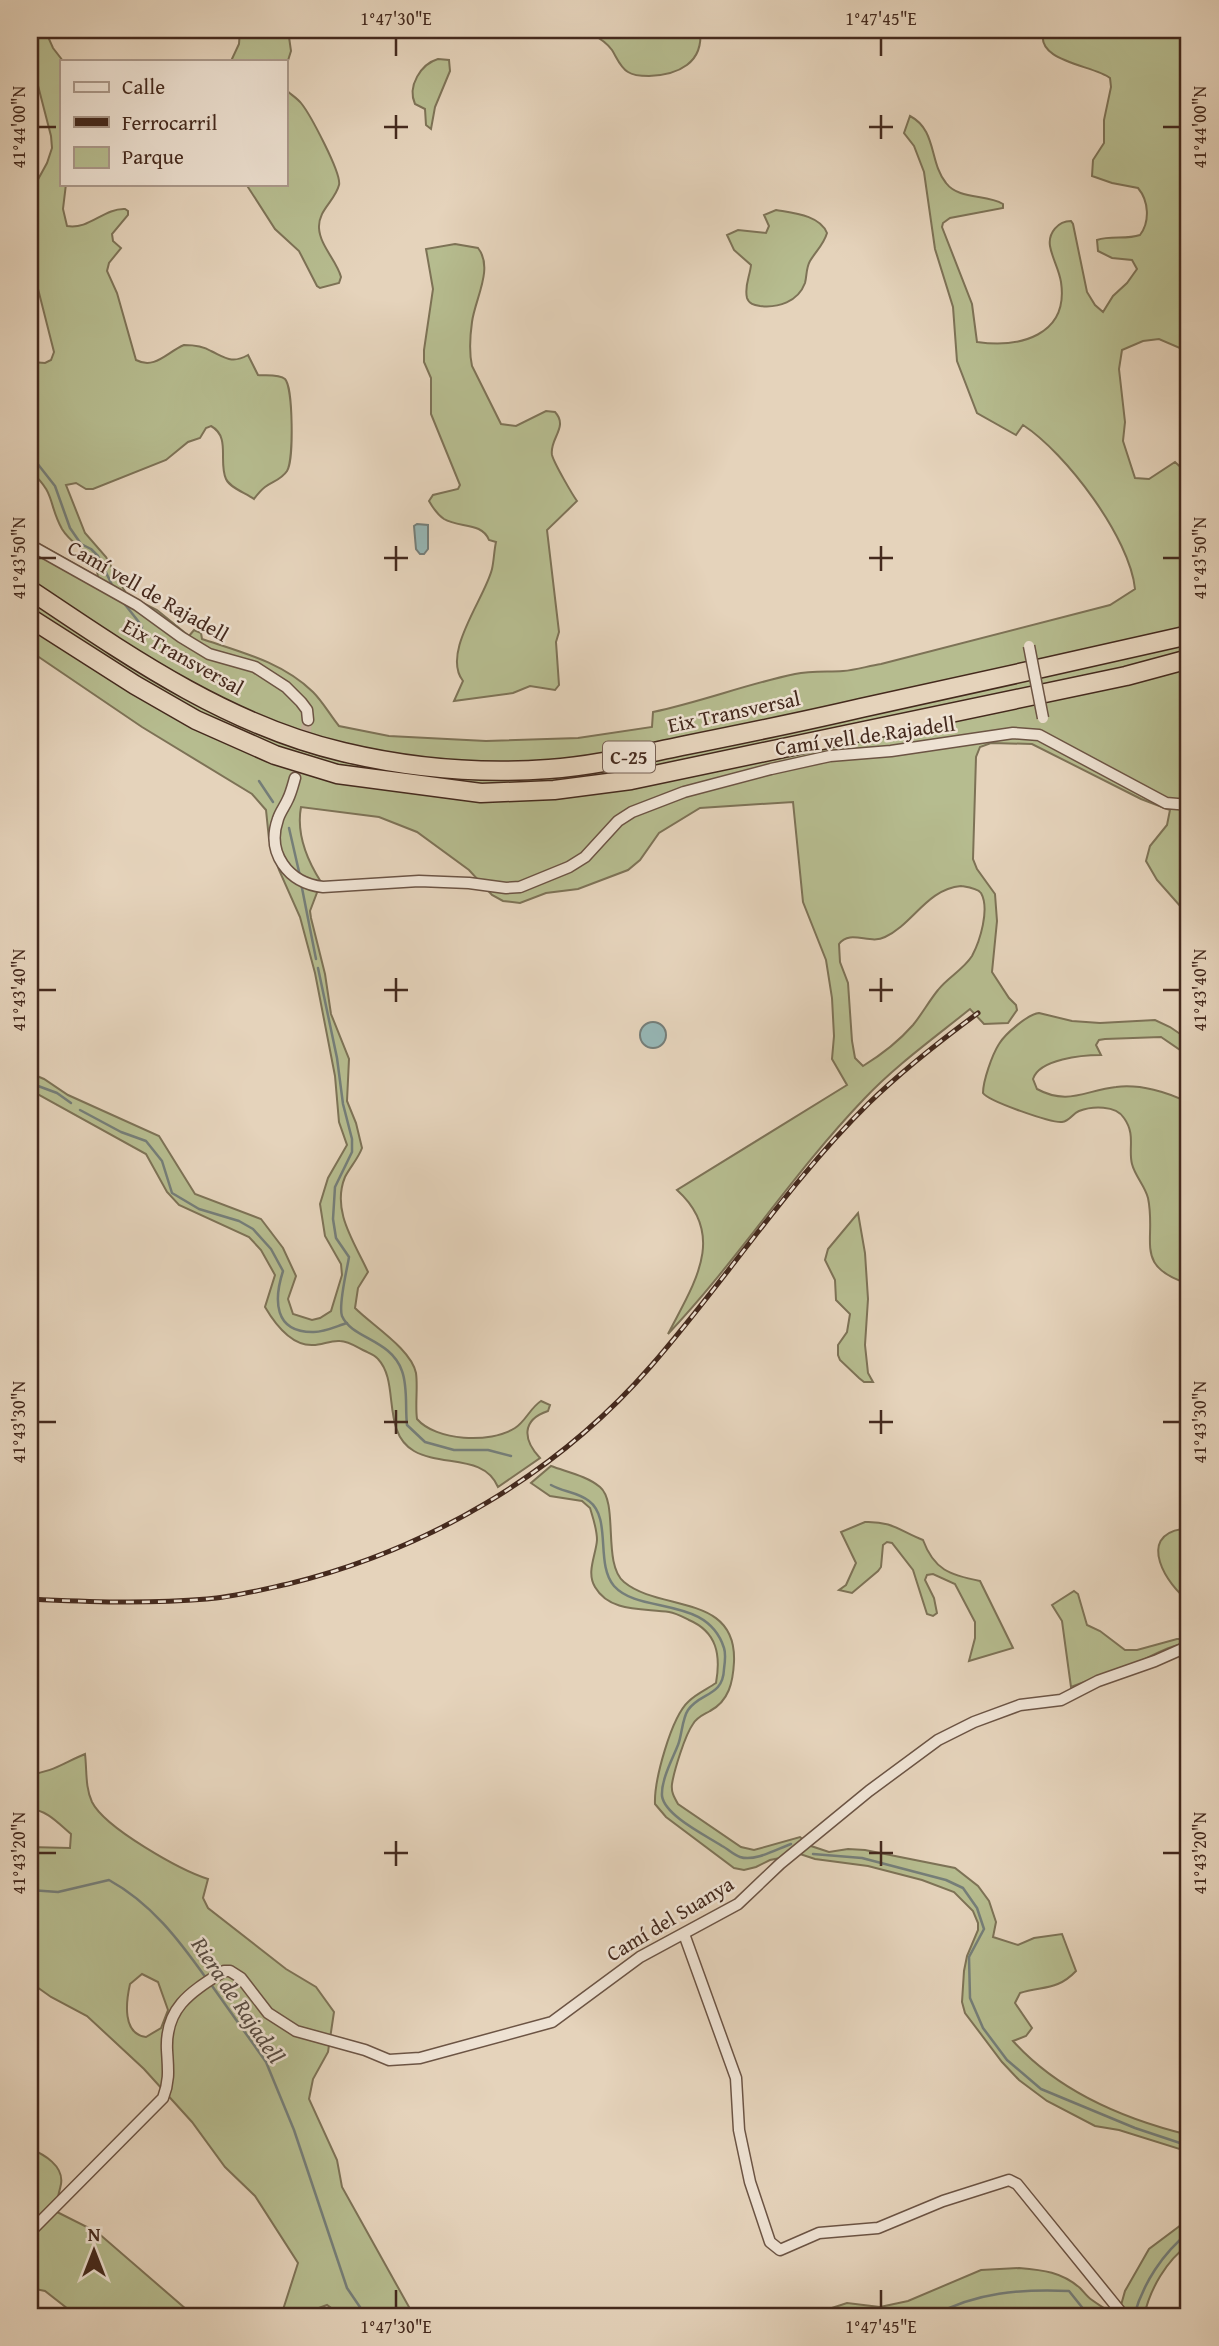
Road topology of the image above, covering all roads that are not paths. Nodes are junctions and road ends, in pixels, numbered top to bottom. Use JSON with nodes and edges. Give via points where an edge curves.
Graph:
{"nodes":[{"id":1,"x":30,"y":545,"type":"edge"},
{"id":2,"x":30,"y":590,"type":"edge"},
{"id":3,"x":30,"y":618,"type":"edge"},
{"id":4,"x":1189,"y":635,"type":"edge"},
{"id":5,"x":1029,"y":640,"type":"dead end"},
{"id":6,"x":1189,"y":659,"type":"edge"},
{"id":7,"x":308,"y":720,"type":"tunnel mouth"},
{"id":8,"x":1042,"y":736,"type":"junction"},
{"id":9,"x":295,"y":778,"type":"tunnel mouth"},
{"id":10,"x":1189,"y":806,"type":"edge"},
{"id":11,"x":1189,"y":1646,"type":"edge"},
{"id":12,"x":684,"y":1934,"type":"junction"},
{"id":13,"x":30,"y":2232,"type":"edge"},
{"id":14,"x":1123,"y":2315,"type":"edge"}],
"edges":[{"from":1,"to":7,"type":"street","name":"Camí vell de Rajadell","via":[[137,605],[209,654],[255,667],[301,702]]},
{"from":2,"to":4,"type":"highway","name":"Eix Transversal","number":"C-25","via":[[206,701],[281,732],[341,752],[424,767],[483,771],[551,769],[625,758]]},
{"from":3,"to":6,"type":"highway","number":"C-25","via":[[196,720],[275,755],[337,774],[481,793],[631,780]]},
{"from":5,"to":8,"type":"street","bridge":true,"via":[[1045,729]]},
{"from":8,"to":9,"type":"street","name":"Camí vell de Rajadell","via":[[1013,733],[830,756],[684,792],[632,811],[569,867],[510,888],[419,881],[323,887],[295,879],[283,865],[275,835]]},
{"from":8,"to":10,"type":"street","name":"Camí vell de Rajadell","via":[[1166,803]]},
{"from":11,"to":12,"type":"street","name":"Camí del Suanya","via":[[1097,1681],[1061,1700],[1020,1705],[938,1740],[780,1864],[738,1905]]},
{"from":12,"to":13,"type":"street","name":"Camí del Suanya","via":[[640,1956],[552,2022],[420,2057],[389,2060],[296,2031],[268,2013],[241,1978],[225,1972],[189,1996],[170,2019],[169,2082],[163,2098]]},
{"from":12,"to":14,"type":"street","via":[[736,2078],[739,2130],[770,2242],[780,2250],[819,2232],[878,2228],[943,2200],[1009,2180]]}]}
